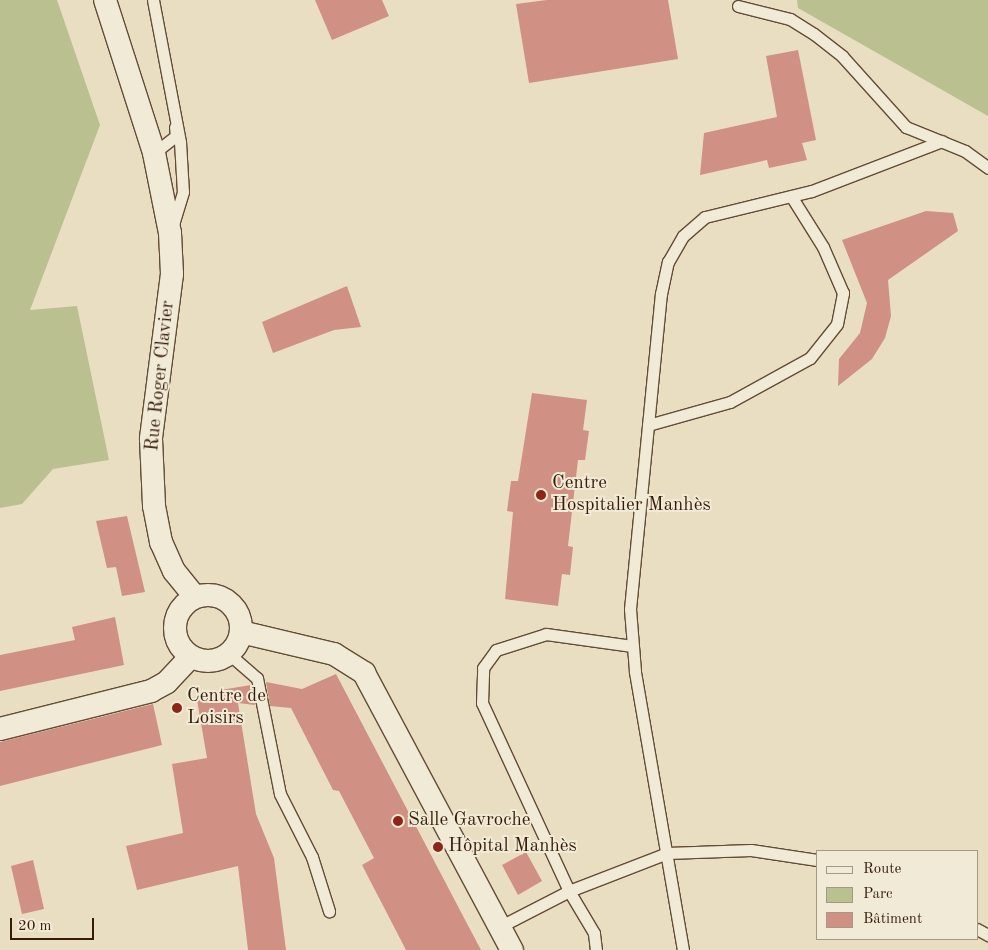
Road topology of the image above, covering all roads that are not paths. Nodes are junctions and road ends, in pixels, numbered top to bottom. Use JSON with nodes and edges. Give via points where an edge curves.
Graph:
{"nodes":[{"id":1,"x":105,"y":0,"type":"edge"},
{"id":2,"x":153,"y":0,"type":"edge"},
{"id":3,"x":738,"y":6,"type":"dead end"},
{"id":4,"x":174,"y":116,"type":"junction"},
{"id":5,"x":942,"y":141,"type":"junction"},
{"id":6,"x":154,"y":153,"type":"junction"},
{"id":7,"x":988,"y":168,"type":"edge"},
{"id":8,"x":791,"y":196,"type":"junction"},
{"id":9,"x":170,"y":233,"type":"junction"},
{"id":10,"x":648,"y":425,"type":"junction"},
{"id":11,"x":195,"y":597,"type":"junction"},
{"id":12,"x":241,"y":632,"type":"junction"},
{"id":13,"x":632,"y":646,"type":"junction"},
{"id":14,"x":229,"y":654,"type":"junction"},
{"id":15,"x":190,"y":657,"type":"junction"},
{"id":16,"x":0,"y":729,"type":"edge"},
{"id":17,"x":667,"y":853,"type":"junction"},
{"id":18,"x":816,"y":860,"type":"edge"},
{"id":19,"x":569,"y":891,"type":"junction"},
{"id":20,"x":329,"y":911,"type":"dead end"},
{"id":21,"x":501,"y":926,"type":"junction"},
{"id":22,"x":512,"y":950,"type":"edge"},
{"id":23,"x":596,"y":950,"type":"edge"},
{"id":24,"x":683,"y":950,"type":"edge"}],
"edges":[{"from":1,"to":6,"type":"street"},
{"from":2,"to":4,"type":"lane","name":"Rue Roger Clavier"},
{"from":3,"to":5,"type":"lane","via":[[790,19],[814,34],[842,56],[906,127]]},
{"from":4,"to":6,"type":"lane","name":"Rue Roger Clavier","via":[[176,136]]},
{"from":4,"to":9,"type":"lane","name":"Rue Roger Clavier","via":[[183,192]]},
{"from":5,"to":7,"type":"lane"},
{"from":5,"to":8,"type":"lane"},
{"from":6,"to":9,"type":"street","name":"Rue Roger Clavier"},
{"from":8,"to":10,"type":"lane","via":[[706,217],[683,236],[668,262],[661,294]]},
{"from":8,"to":10,"type":"lane","via":[[823,247],[843,293],[837,324],[810,358],[730,402]]},
{"from":9,"to":11,"type":"street","name":"Rue Roger Clavier","via":[[172,274],[151,439],[154,506],[161,542],[174,570]]},
{"from":10,"to":13,"type":"lane","via":[[636,530]]},
{"from":11,"to":12,"type":"street","via":[[220,597],[235,607]]},
{"from":11,"to":15,"type":"street","via":[[183,605],[175,622],[175,635]]},
{"from":12,"to":14,"type":"street"},
{"from":12,"to":21,"type":"street","via":[[334,654],[364,673]]},
{"from":13,"to":17,"type":"lane"},
{"from":13,"to":19,"type":"lane","via":[[546,634],[496,650],[483,668],[482,702]]},
{"from":14,"to":15,"type":"street","via":[[204,662]]},
{"from":14,"to":20,"type":"lane","via":[[257,678],[280,794],[312,857]]},
{"from":15,"to":16,"type":"street","via":[[166,682],[151,691]]},
{"from":17,"to":18,"type":"lane","via":[[704,848],[751,850]]},
{"from":17,"to":19,"type":"lane"},
{"from":17,"to":24,"type":"lane"},
{"from":19,"to":21,"type":"lane"},
{"from":19,"to":23,"type":"lane","via":[[594,934]]},
{"from":21,"to":22,"type":"street"}]}
